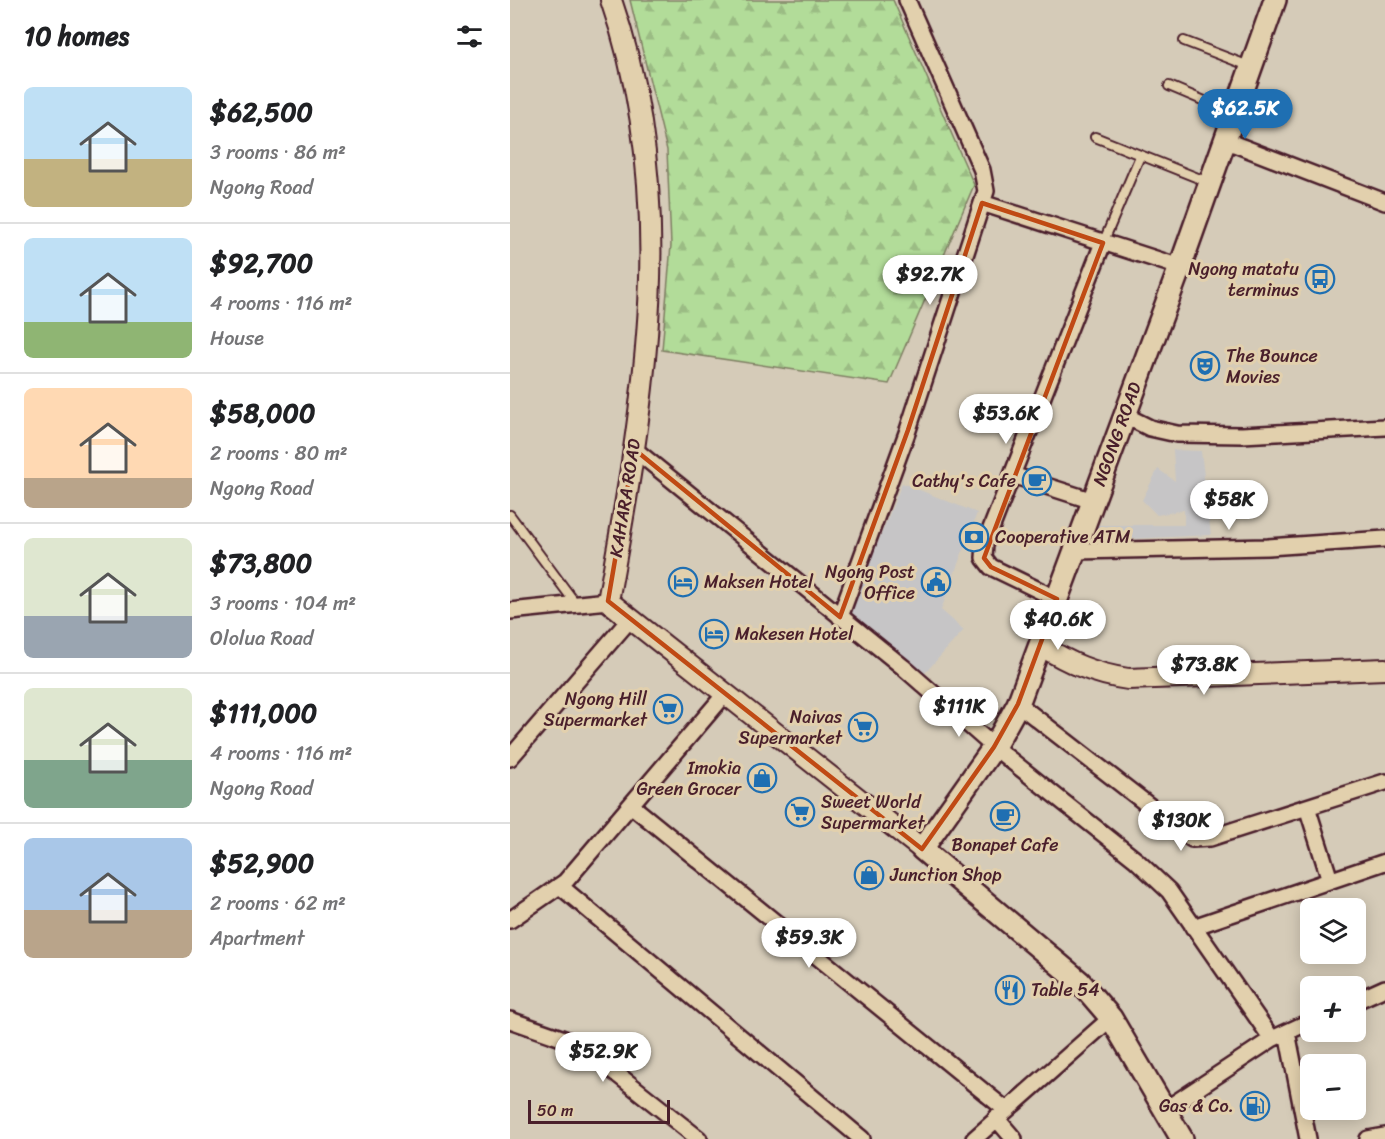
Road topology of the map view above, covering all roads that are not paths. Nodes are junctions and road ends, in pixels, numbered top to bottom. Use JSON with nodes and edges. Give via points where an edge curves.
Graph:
{"nodes":[{"id":1,"x":611,"y":0,"type":"edge"},
{"id":2,"x":907,"y":0,"type":"edge"},
{"id":3,"x":1275,"y":0,"type":"edge"},
{"id":4,"x":1184,"y":41,"type":"dead end"},
{"id":5,"x":1250,"y":66,"type":"junction"},
{"id":6,"x":1169,"y":86,"type":"dead end"},
{"id":7,"x":1233,"y":112,"type":"junction"},
{"id":8,"x":1095,"y":136,"type":"dead end"},
{"id":9,"x":1224,"y":140,"type":"junction"},
{"id":10,"x":1140,"y":156,"type":"junction"},
{"id":11,"x":1209,"y":183,"type":"junction"},
{"id":12,"x":1385,"y":202,"type":"edge"},
{"id":13,"x":982,"y":203,"type":"junction"},
{"id":14,"x":1103,"y":243,"type":"junction"},
{"id":15,"x":1180,"y":267,"type":"junction"},
{"id":16,"x":1124,"y":415,"type":"junction"},
{"id":17,"x":1385,"y":427,"type":"edge"},
{"id":18,"x":634,"y":449,"type":"junction"},
{"id":19,"x":1012,"y":475,"type":"junction"},
{"id":20,"x":1093,"y":501,"type":"junction"},
{"id":21,"x":510,"y":515,"type":"edge"},
{"id":22,"x":1385,"y":539,"type":"edge"},
{"id":23,"x":1075,"y":551,"type":"junction"},
{"id":24,"x":1057,"y":599,"type":"junction"},
{"id":25,"x":608,"y":601,"type":"junction"},
{"id":26,"x":576,"y":604,"type":"junction"},
{"id":27,"x":510,"y":611,"type":"edge"},
{"id":28,"x":840,"y":617,"type":"junction"},
{"id":29,"x":631,"y":618,"type":"junction"},
{"id":30,"x":1040,"y":645,"type":"junction"},
{"id":31,"x":1385,"y":669,"type":"edge"},
{"id":32,"x":726,"y":693,"type":"junction"},
{"id":33,"x":1018,"y":704,"type":"junction"},
{"id":34,"x":994,"y":747,"type":"junction"},
{"id":35,"x":510,"y":758,"type":"edge"},
{"id":36,"x":1385,"y":782,"type":"edge"},
{"id":37,"x":632,"y":806,"type":"junction"},
{"id":38,"x":1307,"y":807,"type":"junction"},
{"id":39,"x":922,"y":849,"type":"junction"},
{"id":40,"x":1385,"y":862,"type":"edge"},
{"id":41,"x":1330,"y":880,"type":"junction"},
{"id":42,"x":560,"y":886,"type":"junction"},
{"id":43,"x":510,"y":920,"type":"edge"},
{"id":44,"x":1193,"y":927,"type":"junction"},
{"id":45,"x":1385,"y":988,"type":"edge"},
{"id":46,"x":1366,"y":997,"type":"edge"},
{"id":47,"x":1111,"y":1018,"type":"junction"},
{"id":48,"x":510,"y":1020,"type":"edge"},
{"id":49,"x":1300,"y":1026,"type":"edge"},
{"id":50,"x":530,"y":1027,"type":"junction"},
{"id":51,"x":510,"y":1030,"type":"edge"},
{"id":52,"x":1287,"y":1032,"type":"junction"},
{"id":53,"x":1272,"y":1039,"type":"junction"},
{"id":54,"x":1166,"y":1109,"type":"junction"},
{"id":55,"x":1001,"y":1113,"type":"junction"},
{"id":56,"x":1385,"y":1136,"type":"edge"},
{"id":57,"x":699,"y":1139,"type":"edge"},
{"id":58,"x":862,"y":1139,"type":"edge"},
{"id":59,"x":974,"y":1139,"type":"edge"},
{"id":60,"x":1014,"y":1139,"type":"edge"},
{"id":61,"x":1182,"y":1139,"type":"edge"},
{"id":62,"x":1308,"y":1139,"type":"edge"},
{"id":63,"x":1368,"y":1139,"type":"edge"}],
"edges":[{"from":1,"to":18,"type":"street","name":"KAHARA ROAD","via":[[639,97],[652,217],[646,360]]},
{"from":2,"to":13,"type":"street","via":[[986,179]]},
{"from":3,"to":5,"type":"main road","name":"NGONG ROAD"},
{"from":4,"to":5,"type":"lane"},
{"from":5,"to":7,"type":"main road","name":"NGONG ROAD"},
{"from":6,"to":7,"type":"lane"},
{"from":7,"to":9,"type":"main road","name":"NGONG ROAD"},
{"from":8,"to":10,"type":"lane"},
{"from":9,"to":11,"type":"main road","name":"NGONG ROAD"},
{"from":9,"to":12,"type":"street"},
{"from":10,"to":11,"type":"lane"},
{"from":10,"to":14,"type":"lane"},
{"from":11,"to":15,"type":"main road","name":"NGONG ROAD"},
{"from":13,"to":14,"type":"street"},
{"from":13,"to":28,"type":"street","via":[[908,430]]},
{"from":14,"to":15,"type":"street"},
{"from":14,"to":19,"type":"street"},
{"from":15,"to":16,"type":"main road","name":"NGONG ROAD"},
{"from":16,"to":17,"type":"street","via":[[1150,428],[1177,434],[1242,435]]},
{"from":16,"to":20,"type":"main road","name":"NGONG ROAD"},
{"from":18,"to":25,"type":"street","name":"KAHARA ROAD"},
{"from":18,"to":28,"type":"street"},
{"from":19,"to":20,"type":"street"},
{"from":19,"to":24,"type":"street","via":[[984,558],[991,567]]},
{"from":20,"to":23,"type":"main road","name":"NGONG ROAD"},
{"from":21,"to":26,"type":"lane"},
{"from":22,"to":23,"type":"street","via":[[1268,547]]},
{"from":23,"to":24,"type":"main road","name":"NGONG ROAD"},
{"from":24,"to":30,"type":"main road","name":"NGONG ROAD"},
{"from":25,"to":26,"type":"street"},
{"from":25,"to":29,"type":"street"},
{"from":26,"to":27,"type":"street"},
{"from":28,"to":34,"type":"street"},
{"from":29,"to":32,"type":"street"},
{"from":29,"to":35,"type":"street"},
{"from":30,"to":31,"type":"street","via":[[1096,674],[1128,679]]},
{"from":30,"to":33,"type":"main road","name":"NGONG ROAD"},
{"from":32,"to":37,"type":"street"},
{"from":32,"to":39,"type":"street"},
{"from":33,"to":34,"type":"main road","name":"NGONG ROAD"},
{"from":33,"to":38,"type":"street","via":[[1192,839],[1210,838]]},
{"from":34,"to":39,"type":"main road","name":"NGONG ROAD"},
{"from":34,"to":44,"type":"street","via":[[1136,860],[1169,891]]},
{"from":36,"to":38,"type":"street"},
{"from":37,"to":42,"type":"street"},
{"from":37,"to":55,"type":"street"},
{"from":38,"to":41,"type":"street"},
{"from":39,"to":47,"type":"main road","via":[[1080,982]]},
{"from":40,"to":41,"type":"street"},
{"from":41,"to":44,"type":"street"},
{"from":42,"to":43,"type":"street"},
{"from":42,"to":58,"type":"street"},
{"from":44,"to":53,"type":"street"},
{"from":45,"to":46,"type":"street"},
{"from":47,"to":54,"type":"main road"},
{"from":47,"to":55,"type":"street"},
{"from":48,"to":50,"type":"street"},
{"from":49,"to":52,"type":"street"},
{"from":50,"to":51,"type":"street"},
{"from":50,"to":57,"type":"street","via":[[570,1041],[594,1055]]},
{"from":52,"to":53,"type":"street"},
{"from":52,"to":62,"type":"street"},
{"from":53,"to":54,"type":"street"},
{"from":54,"to":61,"type":"main road"},
{"from":55,"to":59,"type":"street"},
{"from":55,"to":60,"type":"street"},
{"from":56,"to":63,"type":"street"}]}
